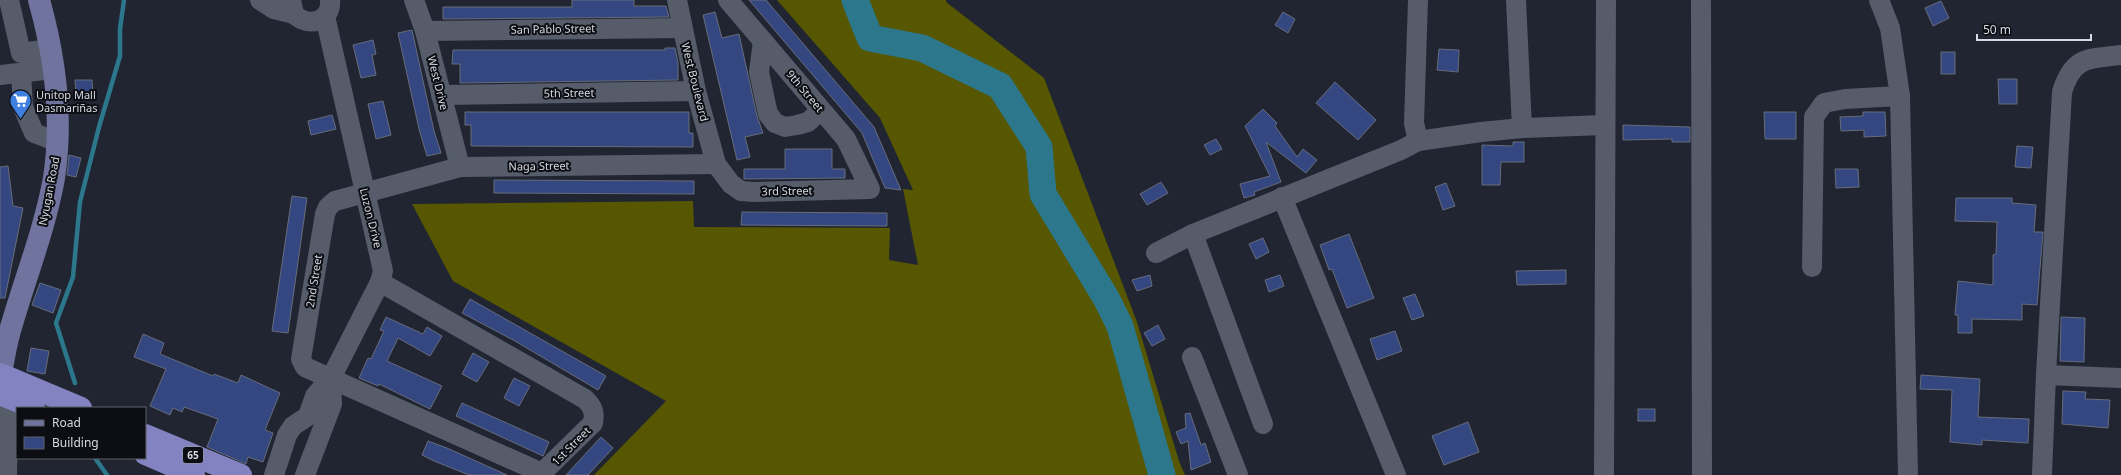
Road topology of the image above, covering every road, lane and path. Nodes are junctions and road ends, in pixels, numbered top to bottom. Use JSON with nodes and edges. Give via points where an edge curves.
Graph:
{"nodes":[{"id":1,"x":9,"y":0,"type":"edge"},
{"id":2,"x":39,"y":0,"type":"edge"},
{"id":3,"x":260,"y":0,"type":"edge"},
{"id":4,"x":414,"y":0,"type":"edge"},
{"id":5,"x":677,"y":0,"type":"edge"},
{"id":6,"x":728,"y":0,"type":"edge"},
{"id":7,"x":1418,"y":0,"type":"edge"},
{"id":8,"x":1516,"y":0,"type":"edge"},
{"id":9,"x":1606,"y":0,"type":"edge"},
{"id":10,"x":1701,"y":0,"type":"edge"},
{"id":11,"x":1878,"y":0,"type":"edge"},
{"id":12,"x":293,"y":7,"type":"edge"},
{"id":13,"x":323,"y":13,"type":"edge"},
{"id":14,"x":682,"y":28,"type":"junction"},
{"id":15,"x":425,"y":31,"type":"junction"},
{"id":16,"x":763,"y":41,"type":"junction"},
{"id":17,"x":2121,"y":56,"type":"edge"},
{"id":18,"x":52,"y":59,"type":"junction"},
{"id":19,"x":21,"y":73,"type":"junction"},
{"id":20,"x":0,"y":76,"type":"edge"},
{"id":21,"x":696,"y":91,"type":"junction"},
{"id":22,"x":441,"y":95,"type":"junction"},
{"id":23,"x":1900,"y":96,"type":"junction"},
{"id":24,"x":821,"y":110,"type":"junction"},
{"id":25,"x":1604,"y":125,"type":"junction"},
{"id":26,"x":1522,"y":128,"type":"junction"},
{"id":27,"x":1418,"y":141,"type":"junction"},
{"id":28,"x":58,"y":142,"type":"junction"},
{"id":29,"x":716,"y":164,"type":"junction"},
{"id":30,"x":460,"y":167,"type":"junction"},
{"id":31,"x":870,"y":189,"type":"joint"},
{"id":32,"x":365,"y":192,"type":"junction"},
{"id":33,"x":1282,"y":197,"type":"junction"},
{"id":34,"x":1193,"y":234,"type":"junction"},
{"id":35,"x":1156,"y":252,"type":"dead end"},
{"id":36,"x":1812,"y":267,"type":"dead end"},
{"id":37,"x":380,"y":282,"type":"junction"},
{"id":38,"x":1192,"y":358,"type":"dead end"},
{"id":39,"x":2046,"y":375,"type":"junction"},
{"id":40,"x":331,"y":378,"type":"junction"},
{"id":41,"x":2121,"y":378,"type":"edge"},
{"id":42,"x":0,"y":380,"type":"edge"},
{"id":43,"x":0,"y":400,"type":"edge"},
{"id":44,"x":33,"y":407,"type":"edge"},
{"id":45,"x":78,"y":407,"type":"edge"},
{"id":46,"x":1263,"y":424,"type":"dead end"},
{"id":47,"x":146,"y":435,"type":"edge"},
{"id":48,"x":146,"y":454,"type":"edge"},
{"id":49,"x":7,"y":475,"type":"edge"},
{"id":50,"x":194,"y":475,"type":"edge"},
{"id":51,"x":241,"y":475,"type":"edge"},
{"id":52,"x":274,"y":475,"type":"edge"},
{"id":53,"x":305,"y":475,"type":"edge"},
{"id":54,"x":1238,"y":475,"type":"edge"},
{"id":55,"x":1396,"y":475,"type":"edge"},
{"id":56,"x":1604,"y":475,"type":"edge"},
{"id":57,"x":1702,"y":475,"type":"edge"},
{"id":58,"x":1908,"y":475,"type":"edge"},
{"id":59,"x":2042,"y":475,"type":"edge"}],
"edges":[{"from":1,"to":18,"type":"street","via":[[20,53]]},
{"from":2,"to":18,"type":"main road","name":"Nyugan Road"},
{"from":3,"to":12,"type":"street","via":[[274,9]]},
{"from":4,"to":15,"type":"street","name":"West Drive"},
{"from":5,"to":14,"type":"street","name":"West Boulevard"},
{"from":6,"to":16,"type":"street","name":"9th Street"},
{"from":7,"to":27,"type":"street","via":[[1414,123]]},
{"from":8,"to":26,"type":"street"},
{"from":9,"to":25,"type":"street"},
{"from":10,"to":57,"type":"street"},
{"from":11,"to":23,"type":"street","via":[[1890,28]]},
{"from":12,"to":13,"type":"street","via":[[304,22]]},
{"from":13,"to":32,"type":"street","name":"Luzon Drive"},
{"from":14,"to":15,"type":"street","name":"San Pablo Street"},
{"from":14,"to":21,"type":"street","name":"West Boulevard"},
{"from":15,"to":22,"type":"street","name":"West Drive"},
{"from":16,"to":24,"type":"street","name":"9th Street"},
{"from":16,"to":24,"type":"street","via":[[759,72],[768,114],[775,123],[785,127],[808,122]]},
{"from":17,"to":39,"type":"street","via":[[2083,61],[2072,68],[2062,92]]},
{"from":18,"to":19,"type":"street"},
{"from":18,"to":28,"type":"main road","name":"Nyugan Road","via":[[57,97]]},
{"from":19,"to":20,"type":"street"},
{"from":19,"to":28,"type":"street","via":[[23,107],[34,133]]},
{"from":21,"to":22,"type":"street","name":"5th Street"},
{"from":21,"to":29,"type":"street","name":"West Boulevard"},
{"from":22,"to":30,"type":"street","name":"West Drive"},
{"from":23,"to":36,"type":"street","via":[[1845,98],[1824,103],[1814,117]]},
{"from":23,"to":58,"type":"street"},
{"from":24,"to":31,"type":"street","name":"9th Street","via":[[846,139]]},
{"from":25,"to":26,"type":"street"},
{"from":25,"to":56,"type":"street"},
{"from":26,"to":27,"type":"street"},
{"from":27,"to":33,"type":"street"},
{"from":28,"to":42,"type":"main road","name":"Nyugan Road","via":[[41,230],[11,326]]},
{"from":29,"to":30,"type":"street","name":"Naga Street"},
{"from":29,"to":31,"type":"street","name":"3rd Street","via":[[731,184],[741,191]]},
{"from":30,"to":32,"type":"street","name":"Naga Street"},
{"from":32,"to":37,"type":"street","name":"Luzon Drive","via":[[382,271]]},
{"from":32,"to":40,"type":"street","name":"2nd Street","via":[[335,201],[325,214],[301,359],[305,367]]},
{"from":33,"to":34,"type":"street"},
{"from":33,"to":55,"type":"street"},
{"from":34,"to":35,"type":"street"},
{"from":34,"to":46,"type":"street"},
{"from":37,"to":40,"type":"street","name":"Luzon Drive"},
{"from":37,"to":40,"type":"street","name":"1st Street","via":[[585,399],[592,406],[595,415],[593,423],[542,474]]},
{"from":38,"to":54,"type":"street"},
{"from":39,"to":41,"type":"street"},
{"from":39,"to":59,"type":"street"},
{"from":40,"to":52,"type":"street","via":[[315,396],[308,416],[293,426],[287,435]]},
{"from":40,"to":53,"type":"street","via":[[332,404]]},
{"from":42,"to":44,"type":"highway"},
{"from":42,"to":45,"type":"highway"},
{"from":43,"to":49,"type":"street","via":[[8,420]]},
{"from":47,"to":51,"type":"highway","number":"65"},
{"from":48,"to":50,"type":"highway","number":"65"}]}
